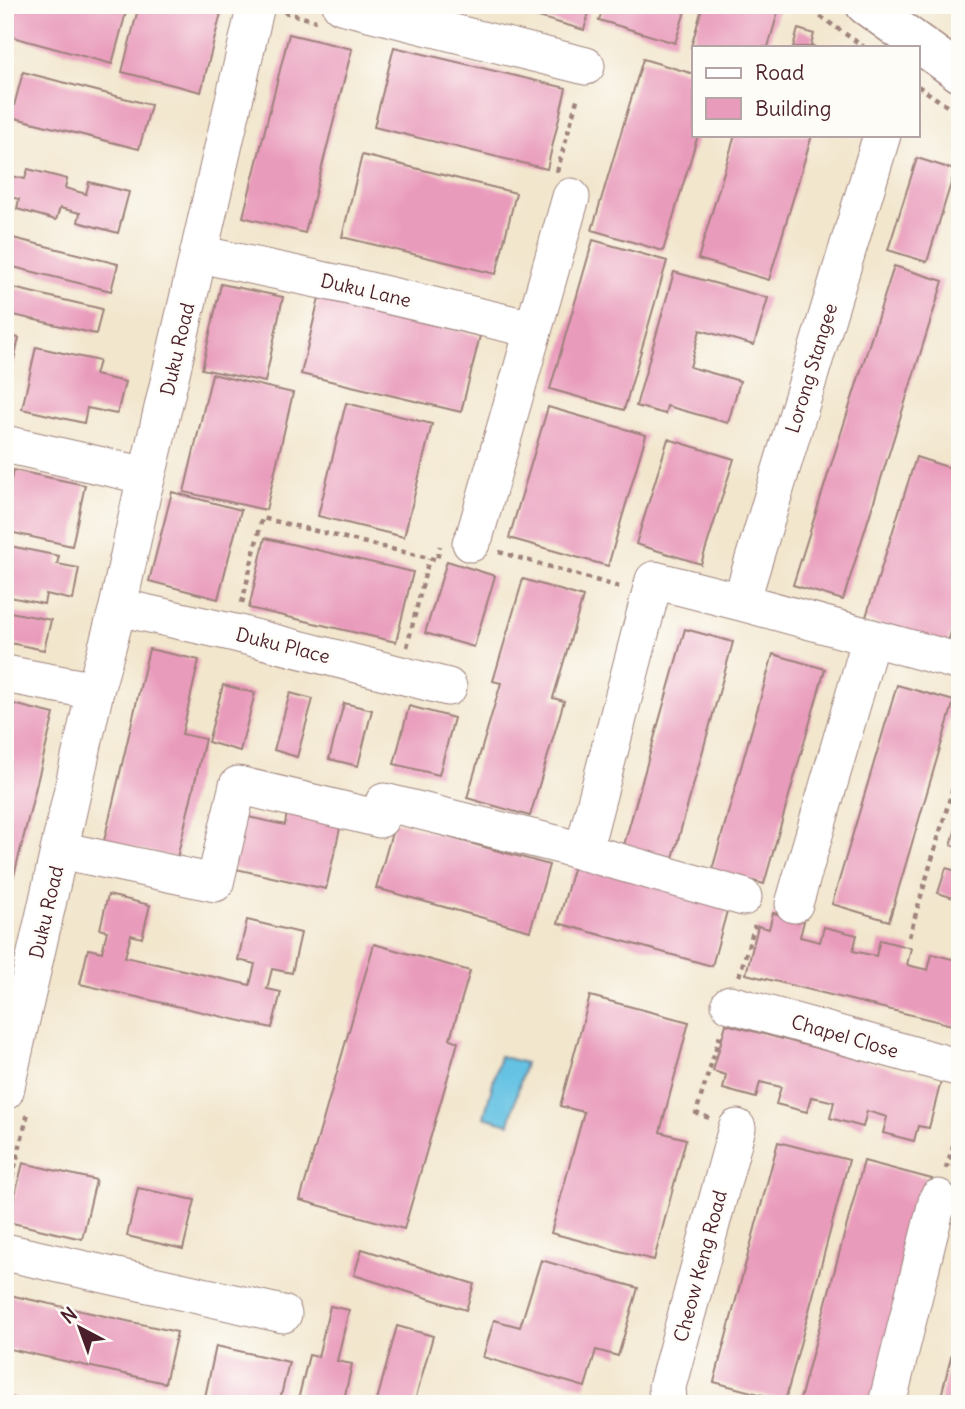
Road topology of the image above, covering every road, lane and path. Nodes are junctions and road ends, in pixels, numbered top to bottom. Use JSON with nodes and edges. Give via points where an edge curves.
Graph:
{"nodes":[{"id":1,"x":256,"y":5,"type":"edge"},
{"id":2,"x":341,"y":5,"type":"edge"},
{"id":3,"x":804,"y":5,"type":"edge"},
{"id":4,"x":865,"y":5,"type":"edge"},
{"id":5,"x":909,"y":42,"type":"edge"},
{"id":6,"x":863,"y":46,"type":"edge"},
{"id":7,"x":920,"y":49,"type":"edge"},
{"id":8,"x":586,"y":66,"type":"joint"},
{"id":9,"x":960,"y":73,"type":"edge"},
{"id":10,"x":882,"y":136,"type":"edge"},
{"id":11,"x":570,"y":197,"type":"joint"},
{"id":12,"x":199,"y":254,"type":"junction"},
{"id":13,"x":532,"y":329,"type":"junction"},
{"id":14,"x":5,"y":444,"type":"edge"},
{"id":15,"x":147,"y":476,"type":"junction"},
{"id":16,"x":471,"y":543,"type":"junction"},
{"id":17,"x":429,"y":558,"type":"junction"},
{"id":18,"x":654,"y":580,"type":"junction"},
{"id":19,"x":741,"y":602,"type":"junction"},
{"id":20,"x":118,"y":607,"type":"junction"},
{"id":21,"x":234,"y":633,"type":"junction"},
{"id":22,"x":872,"y":638,"type":"junction"},
{"id":23,"x":960,"y":662,"type":"edge"},
{"id":24,"x":5,"y":674,"type":"edge"},
{"id":25,"x":400,"y":675,"type":"junction"},
{"id":26,"x":448,"y":687,"type":"dead end"},
{"id":27,"x":95,"y":691,"type":"junction"},
{"id":28,"x":960,"y":764,"type":"edge"},
{"id":29,"x":60,"y":850,"type":"junction"},
{"id":30,"x":583,"y":852,"type":"junction"},
{"id":31,"x":794,"y":904,"type":"dead end"},
{"id":32,"x":749,"y":909,"type":"joint"},
{"id":33,"x":909,"y":937,"type":"dead end"},
{"id":34,"x":18,"y":974,"type":"edge"},
{"id":35,"x":730,"y":1004,"type":"junction"},
{"id":36,"x":960,"y":1068,"type":"edge"},
{"id":37,"x":5,"y":1091,"type":"edge"},
{"id":38,"x":960,"y":1123,"type":"edge"},
{"id":39,"x":737,"y":1128,"type":"joint"},
{"id":40,"x":938,"y":1198,"type":"joint"},
{"id":41,"x":5,"y":1252,"type":"edge"},
{"id":42,"x":283,"y":1314,"type":"dead end"},
{"id":43,"x":670,"y":1404,"type":"edge"},
{"id":44,"x":887,"y":1404,"type":"edge"}],
"edges":[{"from":1,"to":12,"type":"street","name":"Duku Road"},
{"from":2,"to":8,"type":"street"},
{"from":3,"to":6,"type":"path"},
{"from":4,"to":5,"type":"highway"},
{"from":7,"to":9,"type":"highway"},
{"from":8,"to":11,"type":"path","via":[[551,190]]},
{"from":10,"to":19,"type":"street","name":"Lorong Stangee"},
{"from":11,"to":13,"type":"street"},
{"from":12,"to":13,"type":"street","name":"Duku Lane"},
{"from":12,"to":15,"type":"street","name":"Duku Road"},
{"from":13,"to":16,"type":"street"},
{"from":14,"to":15,"type":"street"},
{"from":15,"to":20,"type":"street","name":"Duku Road"},
{"from":16,"to":17,"type":"path","via":[[443,534],[436,560]]},
{"from":16,"to":18,"type":"path","via":[[619,587]]},
{"from":17,"to":21,"type":"path","via":[[262,518]]},
{"from":17,"to":25,"type":"path"},
{"from":18,"to":19,"type":"street"},
{"from":18,"to":30,"type":"street"},
{"from":19,"to":22,"type":"street"},
{"from":20,"to":21,"type":"street","name":"Duku Place"},
{"from":20,"to":27,"type":"street","name":"Duku Road"},
{"from":21,"to":25,"type":"street","name":"Duku Place"},
{"from":22,"to":23,"type":"street"},
{"from":22,"to":31,"type":"street"},
{"from":24,"to":27,"type":"street"},
{"from":25,"to":26,"type":"street","name":"Duku Place"},
{"from":27,"to":29,"type":"street","name":"Duku Road"},
{"from":28,"to":33,"type":"path"},
{"from":29,"to":30,"type":"street","via":[[215,883],[237,785],[380,819],[384,803]]},
{"from":29,"to":34,"type":"street","name":"Duku Road"},
{"from":30,"to":32,"type":"street"},
{"from":32,"to":35,"type":"path"},
{"from":34,"to":37,"type":"street","name":"Duku Road"},
{"from":35,"to":36,"type":"street","name":"Chapel Close"},
{"from":35,"to":39,"type":"path","via":[[696,1113]]},
{"from":38,"to":40,"type":"path"},
{"from":39,"to":43,"type":"street","name":"Cheow Keng Road","via":[[667,1387]]},
{"from":40,"to":44,"type":"street"},
{"from":41,"to":42,"type":"street"}]}
